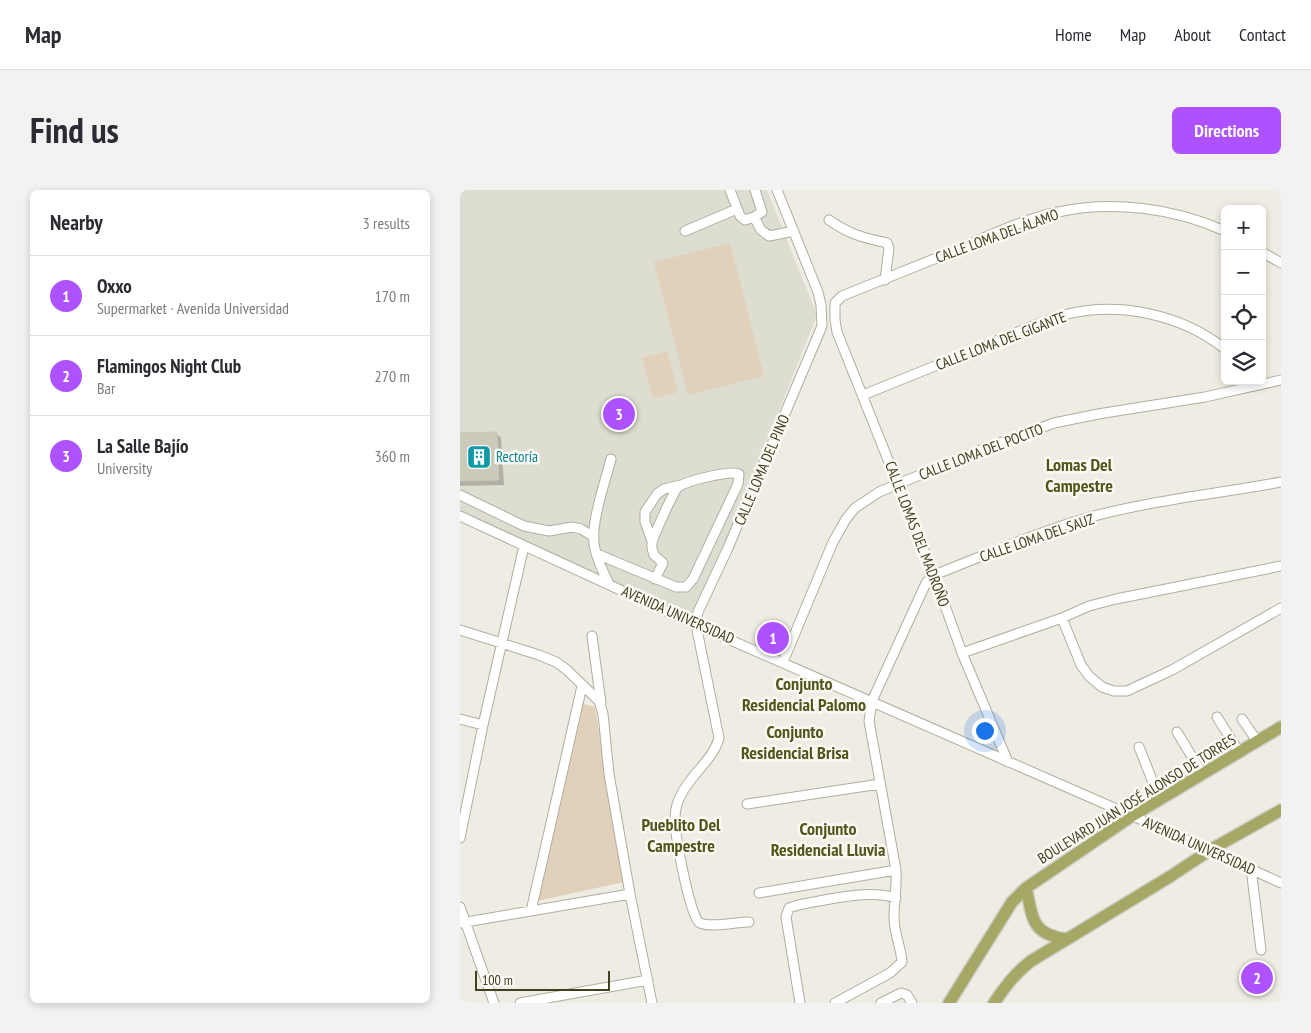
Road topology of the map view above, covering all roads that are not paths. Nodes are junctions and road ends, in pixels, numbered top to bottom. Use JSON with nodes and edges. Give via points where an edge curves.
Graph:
{"nodes":[{"id":1,"x":730,"y":190,"type":"edge"},
{"id":2,"x":755,"y":190,"type":"edge"},
{"id":3,"x":776,"y":190,"type":"edge"},
{"id":4,"x":737,"y":209,"type":"junction"},
{"id":5,"x":754,"y":217,"type":"junction"},
{"id":6,"x":830,"y":220,"type":"dead end"},
{"id":7,"x":1221,"y":229,"type":"edge"},
{"id":8,"x":685,"y":231,"type":"dead end"},
{"id":9,"x":794,"y":231,"type":"junction"},
{"id":10,"x":1266,"y":254,"type":"edge"},
{"id":11,"x":1281,"y":263,"type":"edge"},
{"id":12,"x":885,"y":280,"type":"junction"},
{"id":13,"x":835,"y":303,"type":"joint"},
{"id":14,"x":1221,"y":346,"type":"edge"},
{"id":15,"x":1281,"y":380,"type":"edge"},
{"id":16,"x":1266,"y":382,"type":"edge"},
{"id":17,"x":1253,"y":385,"type":"edge"},
{"id":18,"x":863,"y":395,"type":"junction"},
{"id":19,"x":611,"y":459,"type":"dead end"},
{"id":20,"x":1281,"y":482,"type":"edge"},
{"id":21,"x":898,"y":484,"type":"junction"},
{"id":22,"x":681,"y":485,"type":"junction"},
{"id":23,"x":460,"y":495,"type":"edge"},
{"id":24,"x":460,"y":516,"type":"edge"},
{"id":25,"x":594,"y":537,"type":"junction"},
{"id":26,"x":652,"y":541,"type":"junction"},
{"id":27,"x":524,"y":546,"type":"junction"},
{"id":28,"x":597,"y":554,"type":"junction"},
{"id":29,"x":1281,"y":566,"type":"edge"},
{"id":30,"x":934,"y":576,"type":"junction"},
{"id":31,"x":654,"y":579,"type":"junction"},
{"id":32,"x":609,"y":584,"type":"junction"},
{"id":33,"x":1281,"y":608,"type":"edge"},
{"id":34,"x":1062,"y":618,"type":"junction"},
{"id":35,"x":696,"y":624,"type":"junction"},
{"id":36,"x":460,"y":630,"type":"edge"},
{"id":37,"x":592,"y":636,"type":"dead end"},
{"id":38,"x":501,"y":643,"type":"junction"},
{"id":39,"x":962,"y":654,"type":"junction"},
{"id":40,"x":783,"y":662,"type":"junction"},
{"id":41,"x":582,"y":686,"type":"junction"},
{"id":42,"x":872,"y":701,"type":"junction"},
{"id":43,"x":601,"y":706,"type":"junction"},
{"id":44,"x":1217,"y":716,"type":"dead end"},
{"id":45,"x":460,"y":719,"type":"edge"},
{"id":46,"x":1242,"y":719,"type":"dead end"},
{"id":47,"x":483,"y":725,"type":"junction"},
{"id":48,"x":1281,"y":727,"type":"edge"},
{"id":49,"x":1178,"y":732,"type":"dead end"},
{"id":50,"x":1258,"y":741,"type":"junction"},
{"id":51,"x":1139,"y":747,"type":"dead end"},
{"id":52,"x":1239,"y":752,"type":"junction"},
{"id":53,"x":1008,"y":762,"type":"junction"},
{"id":54,"x":1203,"y":775,"type":"junction"},
{"id":55,"x":880,"y":784,"type":"junction"},
{"id":56,"x":1160,"y":800,"type":"junction"},
{"id":57,"x":747,"y":804,"type":"dead end"},
{"id":58,"x":1281,"y":810,"type":"edge"},
{"id":59,"x":1132,"y":816,"type":"junction"},
{"id":60,"x":460,"y":838,"type":"edge"},
{"id":61,"x":1210,"y":850,"type":"junction"},
{"id":62,"x":1250,"y":868,"type":"junction"},
{"id":63,"x":896,"y":870,"type":"junction"},
{"id":64,"x":1281,"y":882,"type":"edge"},
{"id":65,"x":1026,"y":888,"type":"junction"},
{"id":66,"x":759,"y":893,"type":"dead end"},
{"id":67,"x":630,"y":894,"type":"junction"},
{"id":68,"x":896,"y":898,"type":"junction"},
{"id":69,"x":460,"y":907,"type":"edge"},
{"id":70,"x":531,"y":911,"type":"junction"},
{"id":71,"x":462,"y":922,"type":"edge"},
{"id":72,"x":749,"y":922,"type":"dead end"},
{"id":73,"x":1066,"y":939,"type":"junction"},
{"id":74,"x":1261,"y":950,"type":"dead end"},
{"id":75,"x":648,"y":980,"type":"junction"},
{"id":76,"x":494,"y":1003,"type":"edge"},
{"id":77,"x":520,"y":1003,"type":"edge"},
{"id":78,"x":652,"y":1003,"type":"edge"},
{"id":79,"x":800,"y":1003,"type":"edge"},
{"id":80,"x":835,"y":1003,"type":"edge"},
{"id":81,"x":881,"y":1003,"type":"edge"},
{"id":82,"x":912,"y":1003,"type":"edge"},
{"id":83,"x":949,"y":1003,"type":"edge"},
{"id":84,"x":994,"y":1003,"type":"edge"}],
"edges":[{"from":1,"to":4,"type":"street"},
{"from":2,"to":5,"type":"street","via":[[762,210]]},
{"from":3,"to":9,"type":"street"},
{"from":4,"to":5,"type":"street","via":[[745,220]]},
{"from":4,"to":8,"type":"street"},
{"from":5,"to":9,"type":"street","via":[[761,230],[769,236]]},
{"from":6,"to":12,"type":"street","via":[[848,232],[887,243]]},
{"from":7,"to":12,"type":"street","name":"CALLE LOMA DEL ÁLAMO","via":[[1202,221],[1125,207],[1057,212]]},
{"from":9,"to":35,"type":"street","name":"CALLE LOMA DEL PINO","via":[[818,292],[822,326],[698,612]]},
{"from":10,"to":11,"type":"street"},
{"from":12,"to":13,"type":"street","name":"CALLE LOMA DEL ÁLAMO","via":[[842,296]]},
{"from":13,"to":18,"type":"street","name":"CALLE LOMAS DEL MADROÑO","via":[[837,332]]},
{"from":14,"to":18,"type":"street","name":"CALLE LOMA DEL GIGANTE","via":[[1181,323],[1147,313],[1084,311],[1013,334]]},
{"from":15,"to":16,"type":"street","name":"CALLE LOMA DEL POCITO"},
{"from":17,"to":21,"type":"street","name":"CALLE LOMA DEL POCITO","via":[[1205,397],[1054,424]]},
{"from":18,"to":21,"type":"street","name":"CALLE LOMAS DEL MADROÑO"},
{"from":19,"to":25,"type":"street"},
{"from":20,"to":30,"type":"street","name":"CALLE LOMA DEL SAUZ","via":[[1085,519]]},
{"from":21,"to":30,"type":"street","name":"CALLE LOMAS DEL MADROÑO"},
{"from":21,"to":40,"type":"street","name":"CALLE LOMA DEL POCITO","via":[[865,500],[846,519],[833,542]]},
{"from":22,"to":26,"type":"street"},
{"from":22,"to":26,"type":"street","via":[[657,494],[645,512]]},
{"from":22,"to":31,"type":"street","via":[[735,472],[740,478],[689,585],[682,588]]},
{"from":23,"to":25,"type":"street","via":[[524,526],[549,531],[572,527]]},
{"from":24,"to":27,"type":"street","name":"AVENIDA UNIVERSIDAD"},
{"from":25,"to":28,"type":"street"},
{"from":26,"to":31,"type":"street","via":[[654,555],[663,563]]},
{"from":27,"to":32,"type":"street","name":"AVENIDA UNIVERSIDAD"},
{"from":27,"to":38,"type":"street"},
{"from":28,"to":31,"type":"street"},
{"from":28,"to":32,"type":"street"},
{"from":29,"to":34,"type":"street","via":[[1116,599]]},
{"from":30,"to":39,"type":"street","name":"CALLE LOMAS DEL MADROÑO"},
{"from":30,"to":42,"type":"street","via":[[923,589]]},
{"from":32,"to":35,"type":"street","name":"AVENIDA UNIVERSIDAD"},
{"from":33,"to":34,"type":"street","via":[[1172,670],[1127,691],[1102,687],[1089,676],[1081,665]]},
{"from":34,"to":39,"type":"street"},
{"from":35,"to":40,"type":"street","name":"AVENIDA UNIVERSIDAD"},
{"from":35,"to":72,"type":"street","via":[[719,738],[715,750],[681,794],[676,809],[676,835],[696,920],[701,924]]},
{"from":36,"to":38,"type":"street"},
{"from":37,"to":43,"type":"street"},
{"from":38,"to":41,"type":"street","via":[[556,662]]},
{"from":38,"to":47,"type":"street"},
{"from":39,"to":53,"type":"street","name":"CALLE LOMAS DEL MADROÑO"},
{"from":40,"to":42,"type":"street","name":"AVENIDA UNIVERSIDAD"},
{"from":41,"to":43,"type":"street"},
{"from":41,"to":70,"type":"street"},
{"from":42,"to":53,"type":"street","name":"AVENIDA UNIVERSIDAD"},
{"from":42,"to":55,"type":"street","via":[[870,721]]},
{"from":43,"to":67,"type":"street"},
{"from":44,"to":52,"type":"street"},
{"from":45,"to":47,"type":"street"},
{"from":46,"to":50,"type":"street"},
{"from":47,"to":60,"type":"street"},
{"from":48,"to":50,"type":"main road","name":"BOULEVARD JUAN JOSÉ ALONSO DE TORRES"},
{"from":49,"to":54,"type":"street"},
{"from":50,"to":52,"type":"main road","name":"BOULEVARD JUAN JOSÉ ALONSO DE TORRES"},
{"from":51,"to":56,"type":"street"},
{"from":52,"to":54,"type":"main road","name":"BOULEVARD JUAN JOSÉ ALONSO DE TORRES"},
{"from":53,"to":59,"type":"street","name":"AVENIDA UNIVERSIDAD"},
{"from":54,"to":56,"type":"main road","name":"BOULEVARD JUAN JOSÉ ALONSO DE TORRES"},
{"from":55,"to":57,"type":"street"},
{"from":55,"to":63,"type":"street"},
{"from":56,"to":59,"type":"main road","name":"BOULEVARD JUAN JOSÉ ALONSO DE TORRES"},
{"from":58,"to":61,"type":"main road"},
{"from":59,"to":61,"type":"street","name":"AVENIDA UNIVERSIDAD"},
{"from":59,"to":65,"type":"main road","name":"BOULEVARD JUAN JOSÉ ALONSO DE TORRES"},
{"from":61,"to":62,"type":"street","name":"AVENIDA UNIVERSIDAD"},
{"from":61,"to":73,"type":"main road"},
{"from":62,"to":64,"type":"street","name":"AVENIDA UNIVERSIDAD"},
{"from":62,"to":74,"type":"street"},
{"from":63,"to":66,"type":"street"},
{"from":63,"to":68,"type":"street"},
{"from":65,"to":73,"type":"main road","via":[[1035,924],[1056,938]]},
{"from":65,"to":83,"type":"main road","name":"BOULEVARD JUAN JOSÉ ALONSO DE TORRES","via":[[1012,902]]},
{"from":67,"to":70,"type":"street"},
{"from":67,"to":75,"type":"street"},
{"from":68,"to":79,"type":"street","via":[[867,894],[789,908],[786,917]]},
{"from":68,"to":80,"type":"street","via":[[895,935],[902,958],[900,965]]},
{"from":69,"to":71,"type":"street"},
{"from":70,"to":71,"type":"street"},
{"from":71,"to":76,"type":"street"},
{"from":73,"to":84,"type":"main road","via":[[1019,970]]},
{"from":75,"to":77,"type":"street"},
{"from":75,"to":78,"type":"street"},
{"from":81,"to":82,"type":"street","via":[[901,993],[907,995]]}]}
